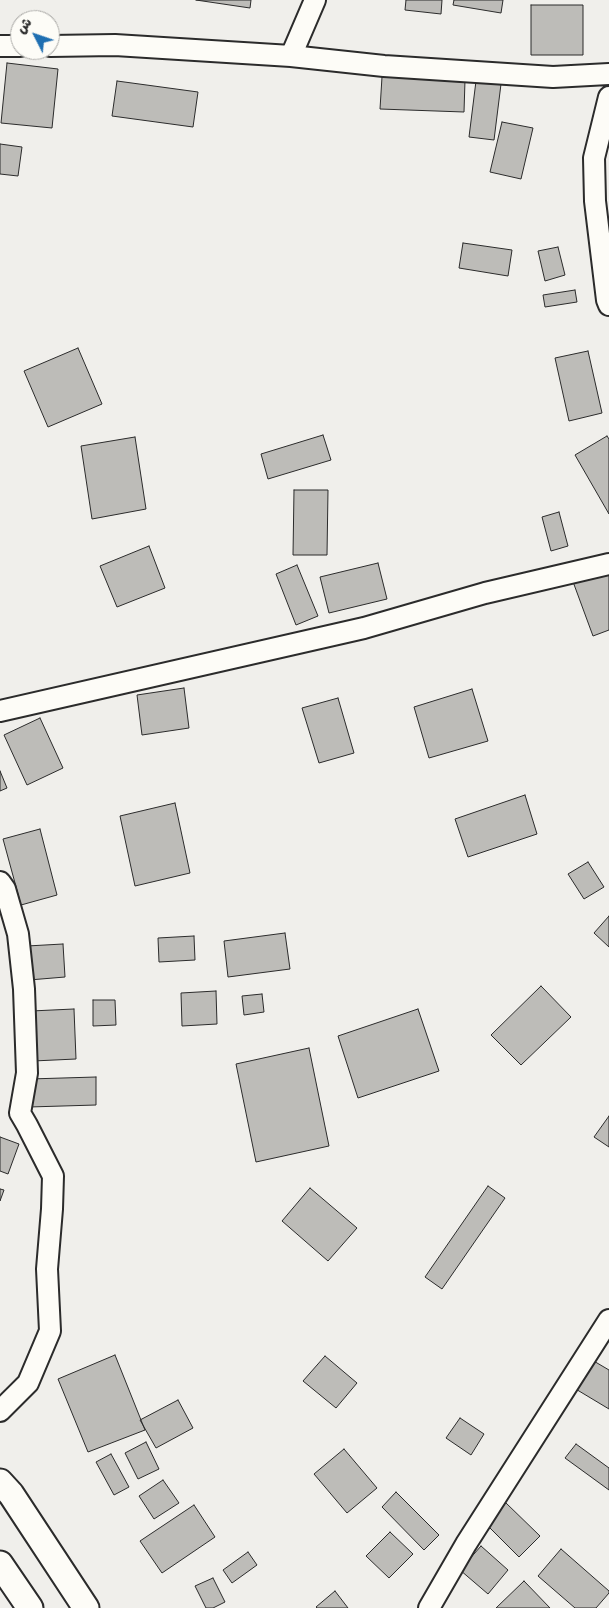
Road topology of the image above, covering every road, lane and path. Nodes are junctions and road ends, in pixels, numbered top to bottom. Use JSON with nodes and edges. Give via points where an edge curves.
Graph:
{"nodes":[{"id":1,"x":315,"y":0,"type":"edge"},
{"id":2,"x":60,"y":46,"type":"edge"},
{"id":3,"x":291,"y":56,"type":"junction"},
{"id":4,"x":609,"y":74,"type":"edge"},
{"id":5,"x":609,"y":98,"type":"edge"},
{"id":6,"x":609,"y":305,"type":"edge"},
{"id":7,"x":609,"y":564,"type":"edge"},
{"id":8,"x":0,"y":711,"type":"edge"},
{"id":9,"x":0,"y":882,"type":"edge"},
{"id":10,"x":609,"y":1320,"type":"edge"},
{"id":11,"x":0,"y":1411,"type":"edge"},
{"id":12,"x":0,"y":1482,"type":"edge"},
{"id":13,"x":0,"y":1564,"type":"edge"},
{"id":14,"x":21,"y":1603,"type":"edge"},
{"id":15,"x":86,"y":1608,"type":"edge"},
{"id":16,"x":429,"y":1608,"type":"edge"}],
"edges":[{"from":1,"to":3,"type":"street"},
{"from":2,"to":3,"type":"street","via":[[114,45]]},
{"from":3,"to":4,"type":"street","via":[[384,66],[553,77]]},
{"from":5,"to":6,"type":"street","via":[[594,158],[595,201]]},
{"from":7,"to":8,"type":"street","via":[[364,628]]},
{"from":9,"to":11,"type":"street","via":[[18,934],[24,989],[27,1073],[20,1113],[53,1176],[47,1269],[50,1331],[28,1383]]},
{"from":10,"to":16,"type":"street"},
{"from":12,"to":15,"type":"street"},
{"from":13,"to":14,"type":"street"}]}
